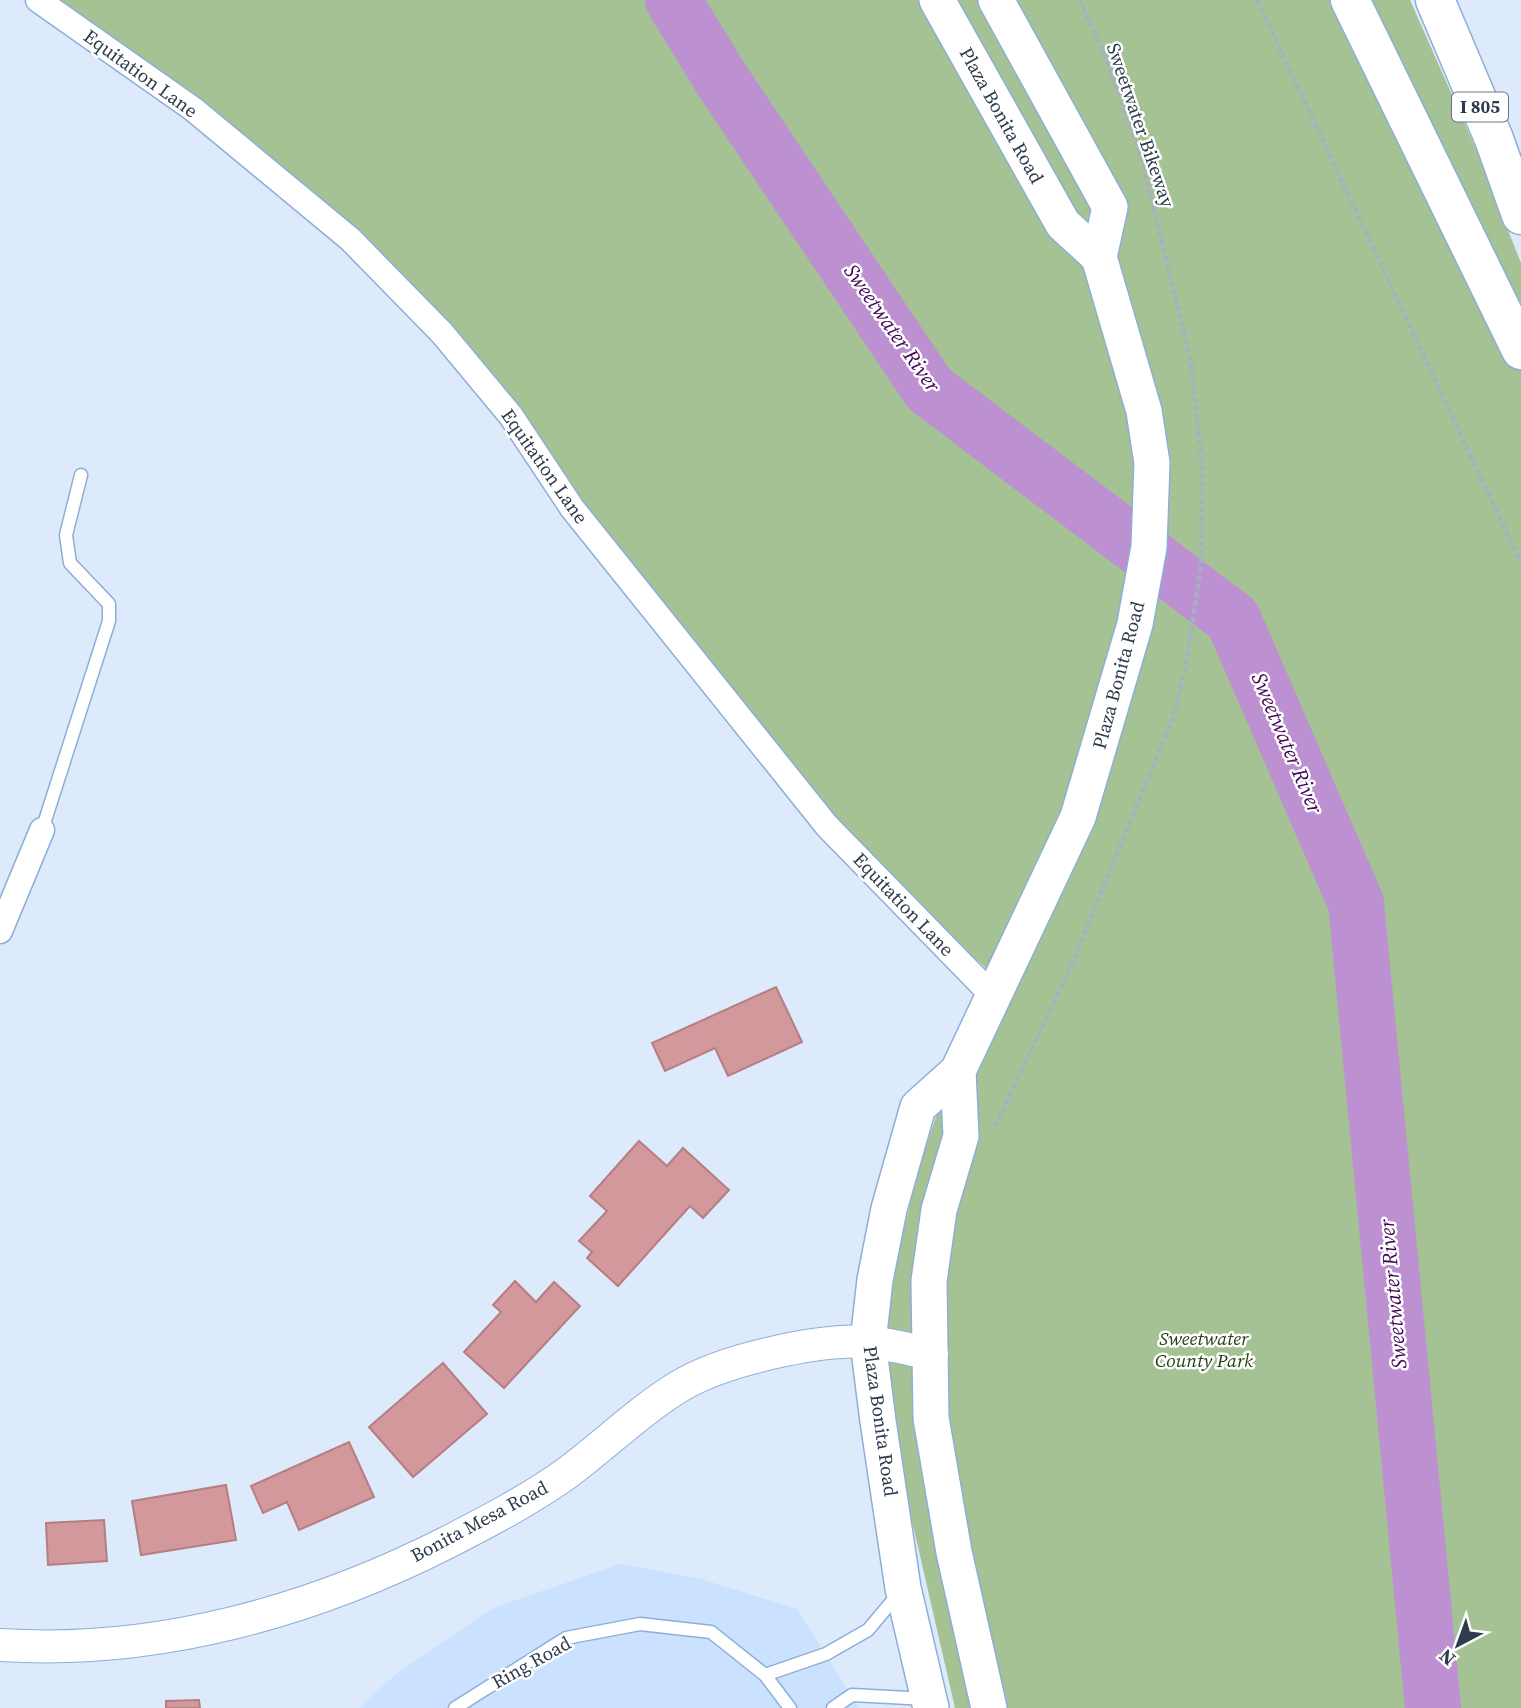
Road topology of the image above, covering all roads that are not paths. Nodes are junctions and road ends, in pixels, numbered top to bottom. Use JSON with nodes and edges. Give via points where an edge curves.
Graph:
{"nodes":[{"id":1,"x":38,"y":0,"type":"edge"},
{"id":2,"x":937,"y":0,"type":"edge"},
{"id":3,"x":996,"y":0,"type":"edge"},
{"id":4,"x":1350,"y":0,"type":"edge"},
{"id":5,"x":1435,"y":0,"type":"edge"},
{"id":6,"x":1521,"y":215,"type":"edge"},
{"id":7,"x":1100,"y":257,"type":"junction"},
{"id":8,"x":1521,"y":350,"type":"edge"},
{"id":9,"x":81,"y":475,"type":"dead end"},
{"id":10,"x":42,"y":830,"type":"joint"},
{"id":11,"x":0,"y":931,"type":"edge"},
{"id":12,"x":992,"y":995,"type":"junction"},
{"id":13,"x":958,"y":1071,"type":"junction"},
{"id":14,"x":868,"y":1342,"type":"junction"},
{"id":15,"x":932,"y":1354,"type":"junction"},
{"id":16,"x":903,"y":1588,"type":"junction"},
{"id":17,"x":0,"y":1645,"type":"edge"},
{"id":18,"x":765,"y":1675,"type":"junction"},
{"id":19,"x":930,"y":1703,"type":"edge"},
{"id":20,"x":455,"y":1708,"type":"edge"},
{"id":21,"x":790,"y":1708,"type":"edge"},
{"id":22,"x":833,"y":1708,"type":"edge"},
{"id":23,"x":989,"y":1708,"type":"edge"}],
"edges":[{"from":1,"to":12,"type":"street","name":"Equitation Lane","via":[[193,109],[350,239],[442,332],[511,416],[572,508],[827,826]]},
{"from":2,"to":7,"type":"main road","name":"Plaza Bonita Road","via":[[1063,224]]},
{"from":3,"to":7,"type":"main road","name":"Plaza Bonita Road","via":[[1110,207]]},
{"from":4,"to":8,"type":"highway"},
{"from":5,"to":6,"type":"highway","number":"I 805"},
{"from":7,"to":12,"type":"main road","name":"Plaza Bonita Road","via":[[1144,411],[1152,463],[1149,547],[1135,624],[1078,817]]},
{"from":9,"to":10,"type":"lane","via":[[66,535],[70,564],[108,604],[109,621]]},
{"from":10,"to":11,"type":"street"},
{"from":12,"to":13,"type":"main road","name":"Plaza Bonita Road"},
{"from":13,"to":14,"type":"main road","name":"Plaza Bonita Road","via":[[918,1107],[890,1209]]},
{"from":13,"to":15,"type":"main road","name":"Plaza Bonita Road","via":[[961,1136],[939,1210],[929,1281]]},
{"from":14,"to":15,"type":"street","name":"Bonita Mesa Road"},
{"from":14,"to":16,"type":"main road","name":"Plaza Bonita Road"},
{"from":14,"to":17,"type":"street","name":"Bonita Mesa Road","via":[[817,1345],[725,1365],[680,1386],[565,1475],[449,1541],[338,1592],[223,1628],[55,1649]]},
{"from":15,"to":23,"type":"main road","name":"Plaza Bonita Road","via":[[931,1418],[954,1552]]},
{"from":16,"to":18,"type":"lane","via":[[868,1630],[826,1654]]},
{"from":16,"to":19,"type":"main road","name":"Plaza Bonita Road"},
{"from":18,"to":20,"type":"lane","name":"Ring Road","via":[[711,1632],[640,1624],[566,1638]]},
{"from":18,"to":21,"type":"lane","name":"Ring Road"},
{"from":19,"to":22,"type":"lane","via":[[852,1695]]}]}
